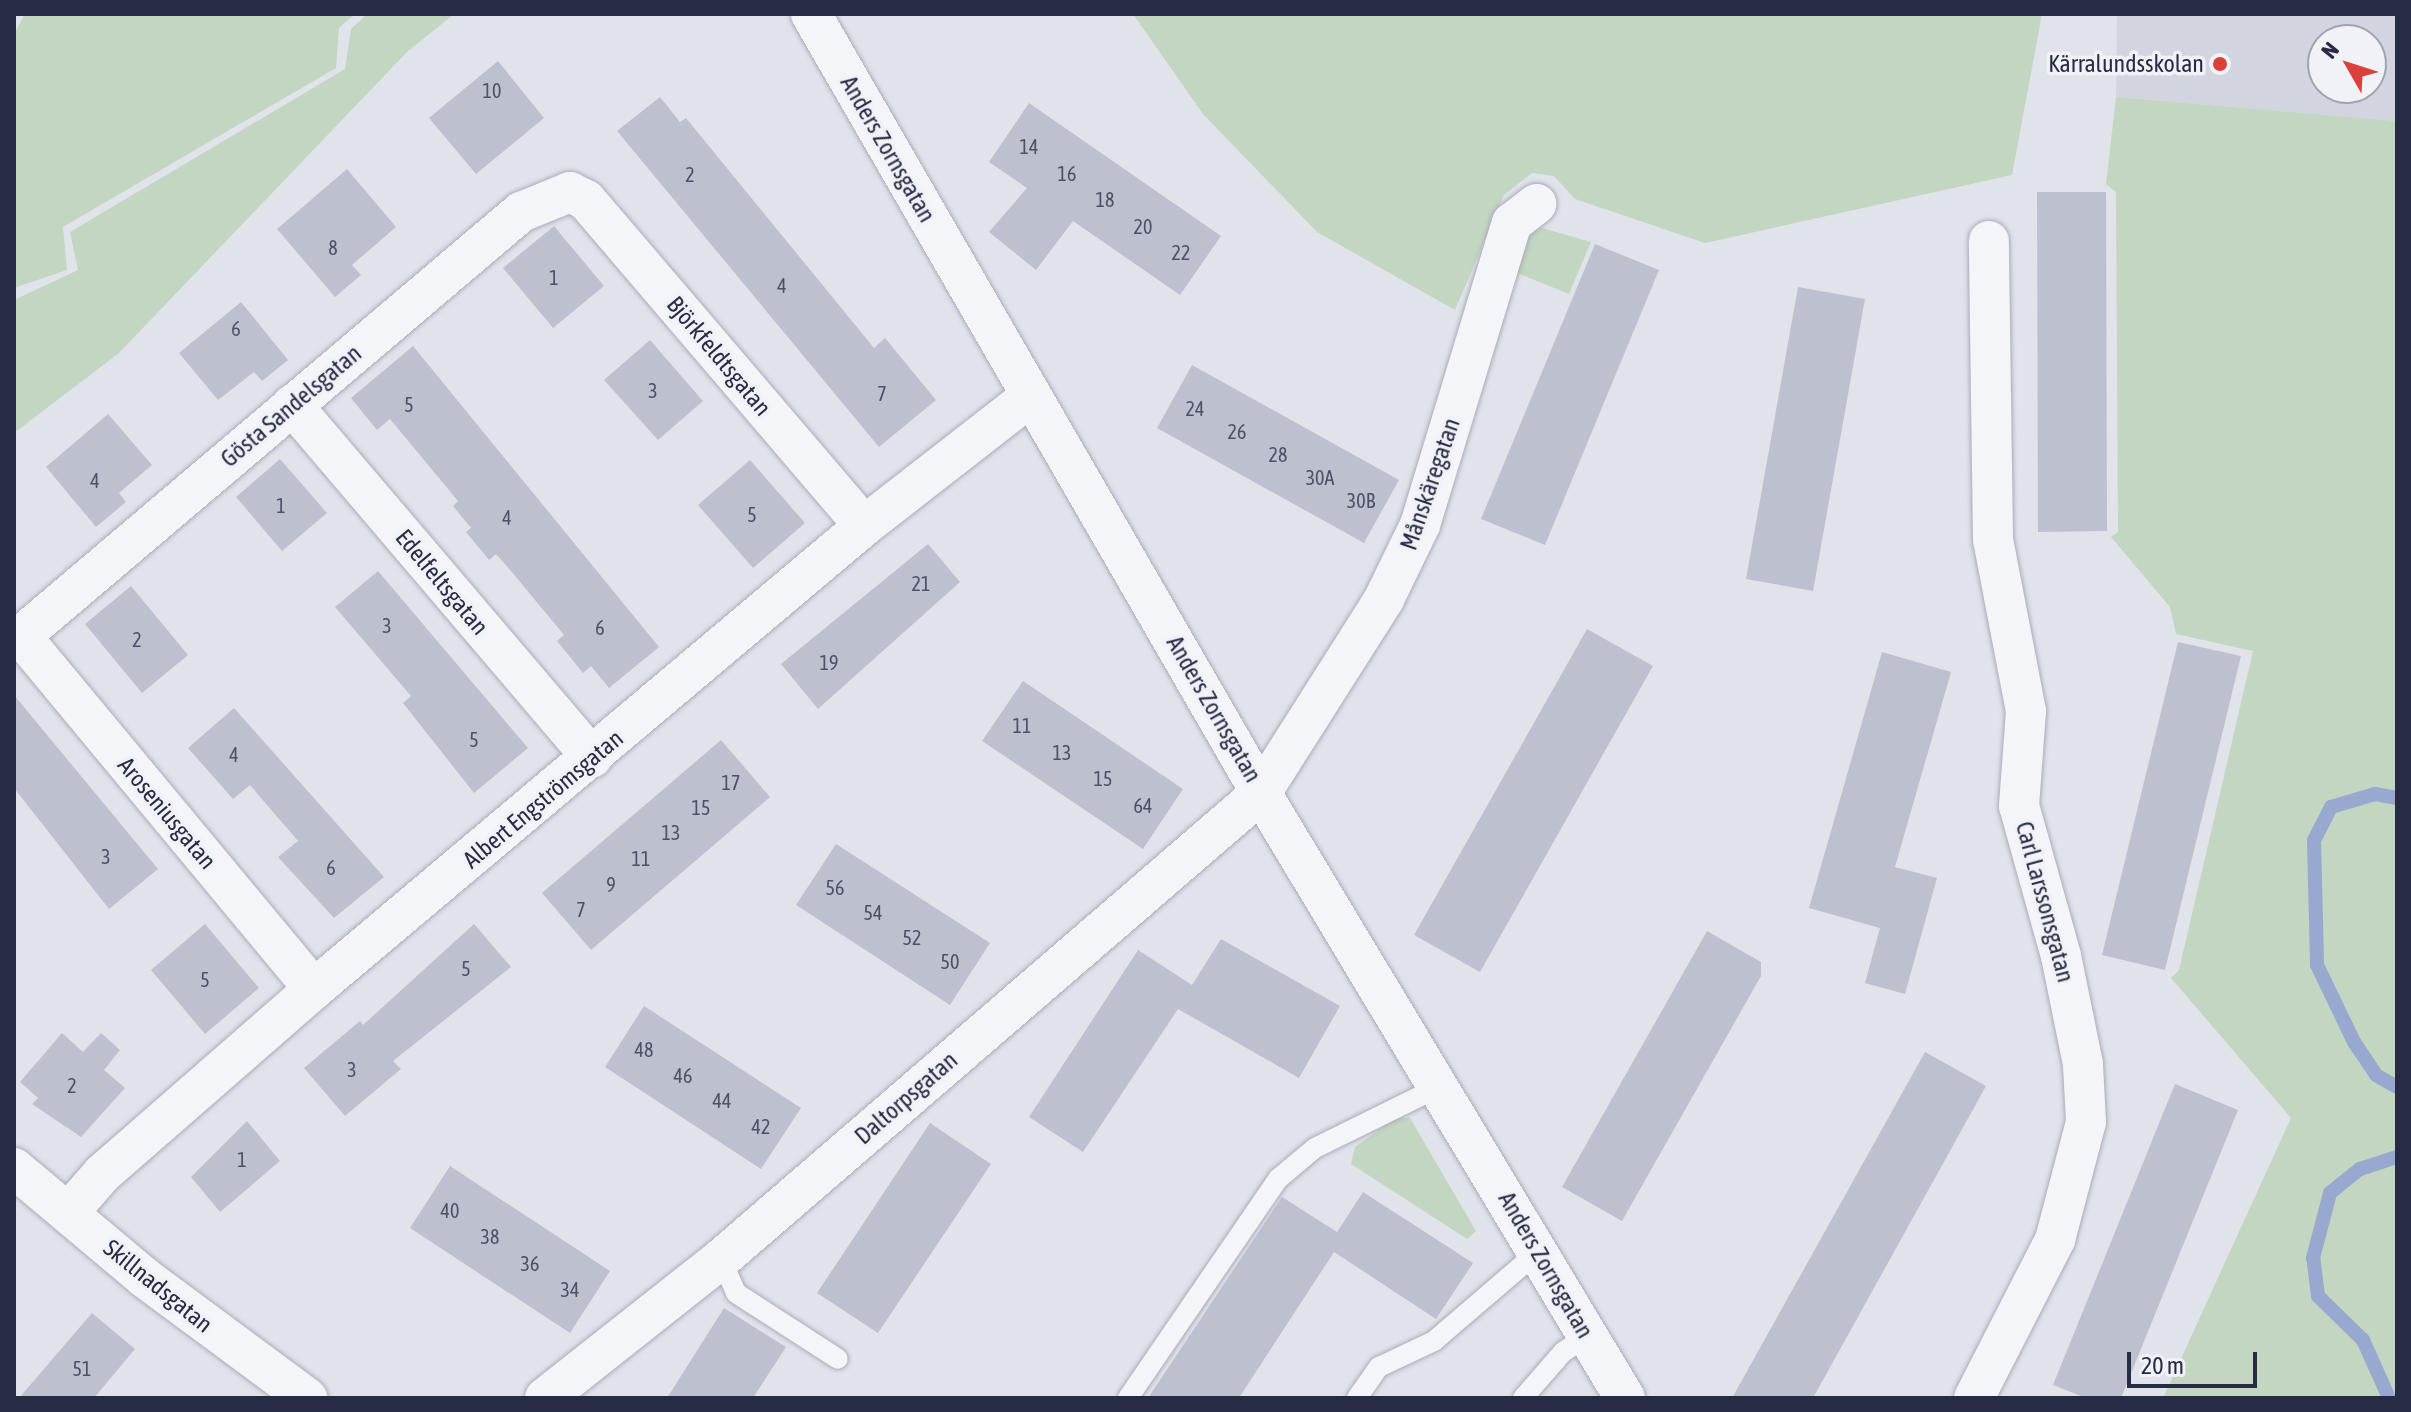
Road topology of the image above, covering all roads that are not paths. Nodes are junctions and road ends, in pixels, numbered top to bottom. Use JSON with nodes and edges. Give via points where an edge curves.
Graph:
{"nodes":[{"id":1,"x":811,"y":14,"type":"edge"},
{"id":2,"x":570,"y":192,"type":"joint"},
{"id":3,"x":1536,"y":204,"type":"dead end"},
{"id":4,"x":1989,"y":241,"type":"dead end"},
{"id":5,"x":1030,"y":397,"type":"junction"},
{"id":6,"x":292,"y":405,"type":"junction"},
{"id":7,"x":864,"y":526,"type":"junction"},
{"id":8,"x":21,"y":636,"type":"joint"},
{"id":9,"x":592,"y":758,"type":"junction"},
{"id":10,"x":1261,"y":793,"type":"junction"},
{"id":11,"x":314,"y":989,"type":"junction"},
{"id":12,"x":1439,"y":1087,"type":"junction"},
{"id":13,"x":14,"y":1168,"type":"edge"},
{"id":14,"x":68,"y":1213,"type":"junction"},
{"id":15,"x":1539,"y":1251,"type":"junction"},
{"id":16,"x":721,"y":1259,"type":"junction"},
{"id":17,"x":1588,"y":1336,"type":"junction"},
{"id":18,"x":838,"y":1359,"type":"dead end"},
{"id":19,"x":307,"y":1398,"type":"edge"},
{"id":20,"x":545,"y":1398,"type":"edge"},
{"id":21,"x":1128,"y":1398,"type":"edge"},
{"id":22,"x":1357,"y":1398,"type":"edge"},
{"id":23,"x":1523,"y":1398,"type":"edge"},
{"id":24,"x":1625,"y":1398,"type":"edge"},
{"id":25,"x":1974,"y":1398,"type":"edge"}],
"edges":[{"from":1,"to":5,"type":"street","name":"Anders Zornsgatan"},
{"from":2,"to":6,"type":"street","name":"Gösta Sandelsgatan","via":[[521,212]]},
{"from":2,"to":7,"type":"street","name":"Björkfeldtsgatan","via":[[586,200]]},
{"from":3,"to":10,"type":"street","name":"Månskäregatan","via":[[1512,223],[1420,525],[1384,599]]},
{"from":4,"to":25,"type":"street","name":"Carl Larssonsgatan","via":[[1993,540],[2026,711],[2019,806],[2061,956],[2083,1064],[2086,1122],[2055,1240]]},
{"from":5,"to":7,"type":"street","name":"Albert Engströmsgatan"},
{"from":5,"to":10,"type":"street","name":"Anders Zornsgatan"},
{"from":6,"to":8,"type":"street","name":"Gösta Sandelsgatan"},
{"from":6,"to":9,"type":"street","name":"Edelfeltsgatan"},
{"from":7,"to":9,"type":"street","name":"Albert Engströmsgatan"},
{"from":8,"to":11,"type":"street","name":"Aroseniusgatan"},
{"from":9,"to":11,"type":"street","name":"Albert Engströmsgatan"},
{"from":10,"to":12,"type":"street","name":"Anders Zornsgatan"},
{"from":10,"to":16,"type":"street","name":"Daltorpsgatan"},
{"from":11,"to":14,"type":"street","name":"Albert Engströmsgatan","via":[[102,1174]]},
{"from":12,"to":15,"type":"street","name":"Anders Zornsgatan"},
{"from":12,"to":21,"type":"lane","via":[[1315,1148],[1278,1179]]},
{"from":13,"to":14,"type":"street","name":"Skillnadsgatan"},
{"from":14,"to":19,"type":"street","name":"Skillnadsgatan"},
{"from":15,"to":17,"type":"street","name":"Anders Zornsgatan"},
{"from":15,"to":22,"type":"lane","via":[[1434,1341],[1379,1367]]},
{"from":16,"to":18,"type":"lane","via":[[736,1293]]},
{"from":16,"to":20,"type":"street","name":"Daltorpsgatan"},
{"from":17,"to":23,"type":"lane","via":[[1563,1352]]},
{"from":17,"to":24,"type":"street","name":"Anders Zornsgatan"}]}
